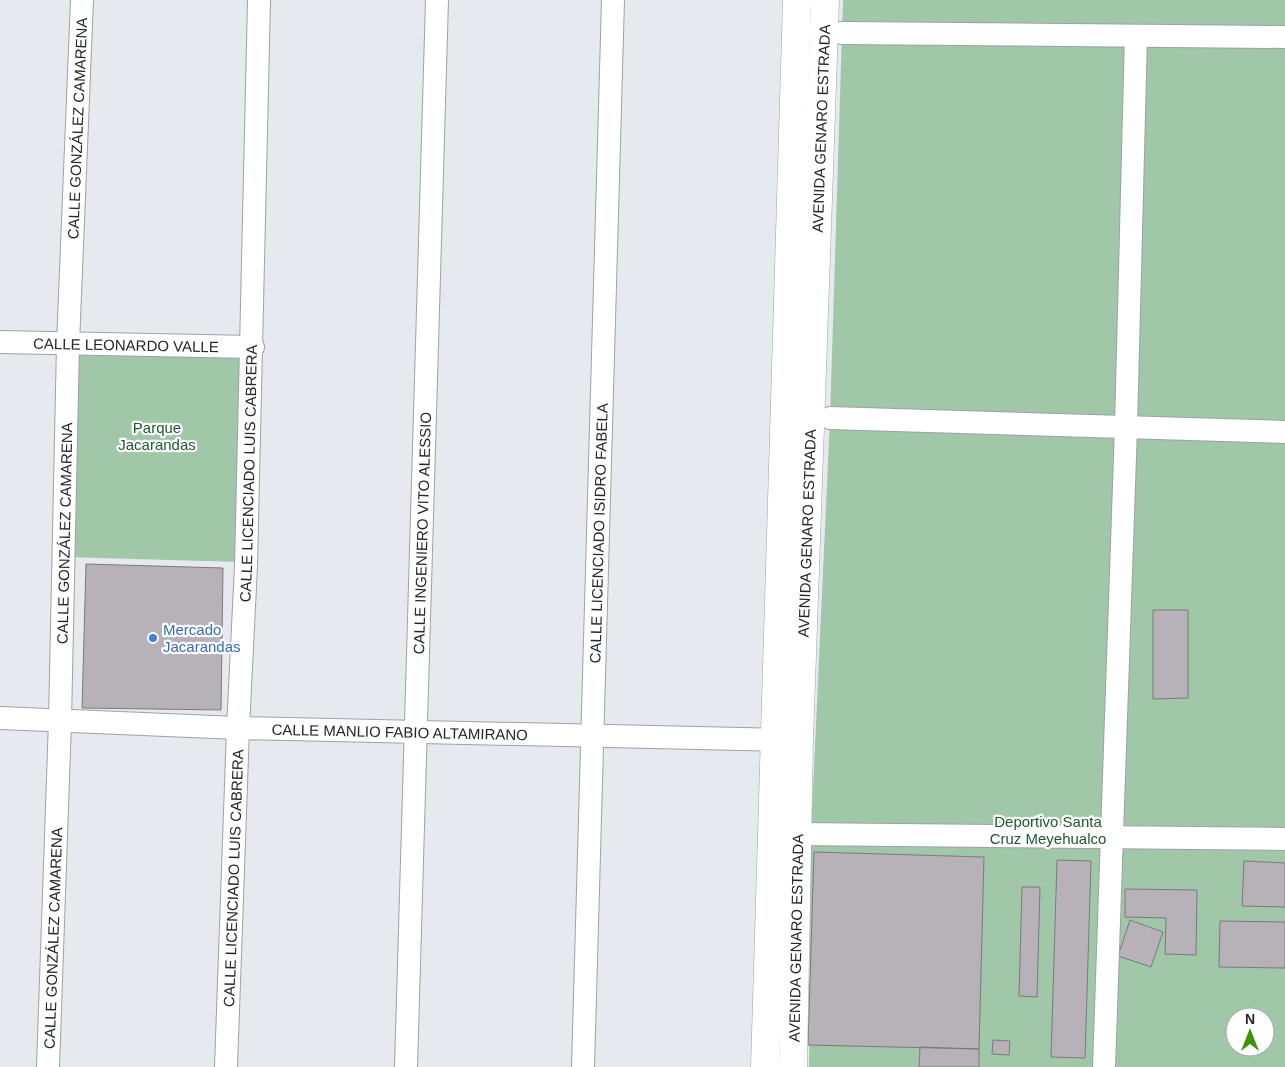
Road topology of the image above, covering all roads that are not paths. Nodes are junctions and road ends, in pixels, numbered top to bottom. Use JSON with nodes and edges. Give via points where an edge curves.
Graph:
{"nodes":[{"id":1,"x":82,"y":0,"type":"edge"},
{"id":2,"x":259,"y":0,"type":"edge"},
{"id":3,"x":438,"y":0,"type":"edge"},
{"id":4,"x":613,"y":0,"type":"edge"},
{"id":5,"x":798,"y":0,"type":"edge"},
{"id":6,"x":825,"y":0,"type":"edge"},
{"id":7,"x":842,"y":33,"type":"dead end"},
{"id":8,"x":1136,"y":36,"type":"junction"},
{"id":9,"x":1285,"y":37,"type":"edge"},
{"id":10,"x":0,"y":342,"type":"edge"},
{"id":11,"x":68,"y":344,"type":"junction"},
{"id":12,"x":253,"y":347,"type":"junction"},
{"id":13,"x":830,"y":418,"type":"dead end"},
{"id":14,"x":1126,"y":428,"type":"junction"},
{"id":15,"x":1285,"y":432,"type":"edge"},
{"id":16,"x":0,"y":718,"type":"edge"},
{"id":17,"x":60,"y":721,"type":"junction"},
{"id":18,"x":238,"y":728,"type":"junction"},
{"id":19,"x":417,"y":732,"type":"junction"},
{"id":20,"x":593,"y":736,"type":"junction"},
{"id":21,"x":786,"y":740,"type":"junction"},
{"id":22,"x":798,"y":834,"type":"junction"},
{"id":23,"x":1112,"y":838,"type":"junction"},
{"id":24,"x":1285,"y":840,"type":"edge"},
{"id":25,"x":48,"y":1067,"type":"edge"},
{"id":26,"x":226,"y":1067,"type":"edge"},
{"id":27,"x":406,"y":1067,"type":"edge"},
{"id":28,"x":582,"y":1067,"type":"edge"},
{"id":29,"x":765,"y":1067,"type":"edge"},
{"id":30,"x":793,"y":1067,"type":"edge"},
{"id":31,"x":1104,"y":1067,"type":"edge"}],
"edges":[{"from":1,"to":11,"type":"street","name":"CALLE GONZÁLEZ CAMARENA"},
{"from":2,"to":12,"type":"street","name":"CALLE LICENCIADO LUIS CABRERA"},
{"from":3,"to":19,"type":"street","name":"CALLE INGENIERO VITO ALESSIO"},
{"from":4,"to":20,"type":"street","name":"CALLE LICENCIADO ISIDRO FABELA"},
{"from":5,"to":21,"type":"street","name":"AVENIDA GENARO ESTRADA"},
{"from":6,"to":21,"type":"street","name":"AVENIDA GENARO ESTRADA"},
{"from":7,"to":8,"type":"street"},
{"from":8,"to":9,"type":"street"},
{"from":8,"to":14,"type":"street"},
{"from":10,"to":11,"type":"street","name":"CALLE LEONARDO VALLE"},
{"from":11,"to":12,"type":"street","name":"CALLE LEONARDO VALLE"},
{"from":11,"to":17,"type":"street","name":"CALLE GONZÁLEZ CAMARENA"},
{"from":12,"to":18,"type":"street","name":"CALLE LICENCIADO LUIS CABRERA"},
{"from":13,"to":14,"type":"street"},
{"from":14,"to":15,"type":"street"},
{"from":14,"to":23,"type":"street"},
{"from":16,"to":17,"type":"street","name":"CALLE MANLIO FABIO ALTAMIRANO"},
{"from":17,"to":18,"type":"street","name":"CALLE MANLIO FABIO ALTAMIRANO"},
{"from":17,"to":25,"type":"street","name":"CALLE GONZÁLEZ CAMARENA"},
{"from":18,"to":19,"type":"street","name":"CALLE MANLIO FABIO ALTAMIRANO"},
{"from":18,"to":26,"type":"street","name":"CALLE LICENCIADO LUIS CABRERA"},
{"from":19,"to":20,"type":"street","name":"CALLE MANLIO FABIO ALTAMIRANO"},
{"from":19,"to":27,"type":"street","name":"CALLE INGENIERO VITO ALESSIO"},
{"from":20,"to":21,"type":"street","name":"CALLE MANLIO FABIO ALTAMIRANO"},
{"from":20,"to":28,"type":"street","name":"CALLE LICENCIADO ISIDRO FABELA"},
{"from":21,"to":22,"type":"street","name":"AVENIDA GENARO ESTRADA"},
{"from":21,"to":29,"type":"street","name":"AVENIDA GENARO ESTRADA"},
{"from":22,"to":23,"type":"street"},
{"from":22,"to":30,"type":"street","name":"AVENIDA GENARO ESTRADA"},
{"from":23,"to":24,"type":"street"},
{"from":23,"to":31,"type":"street"}]}
